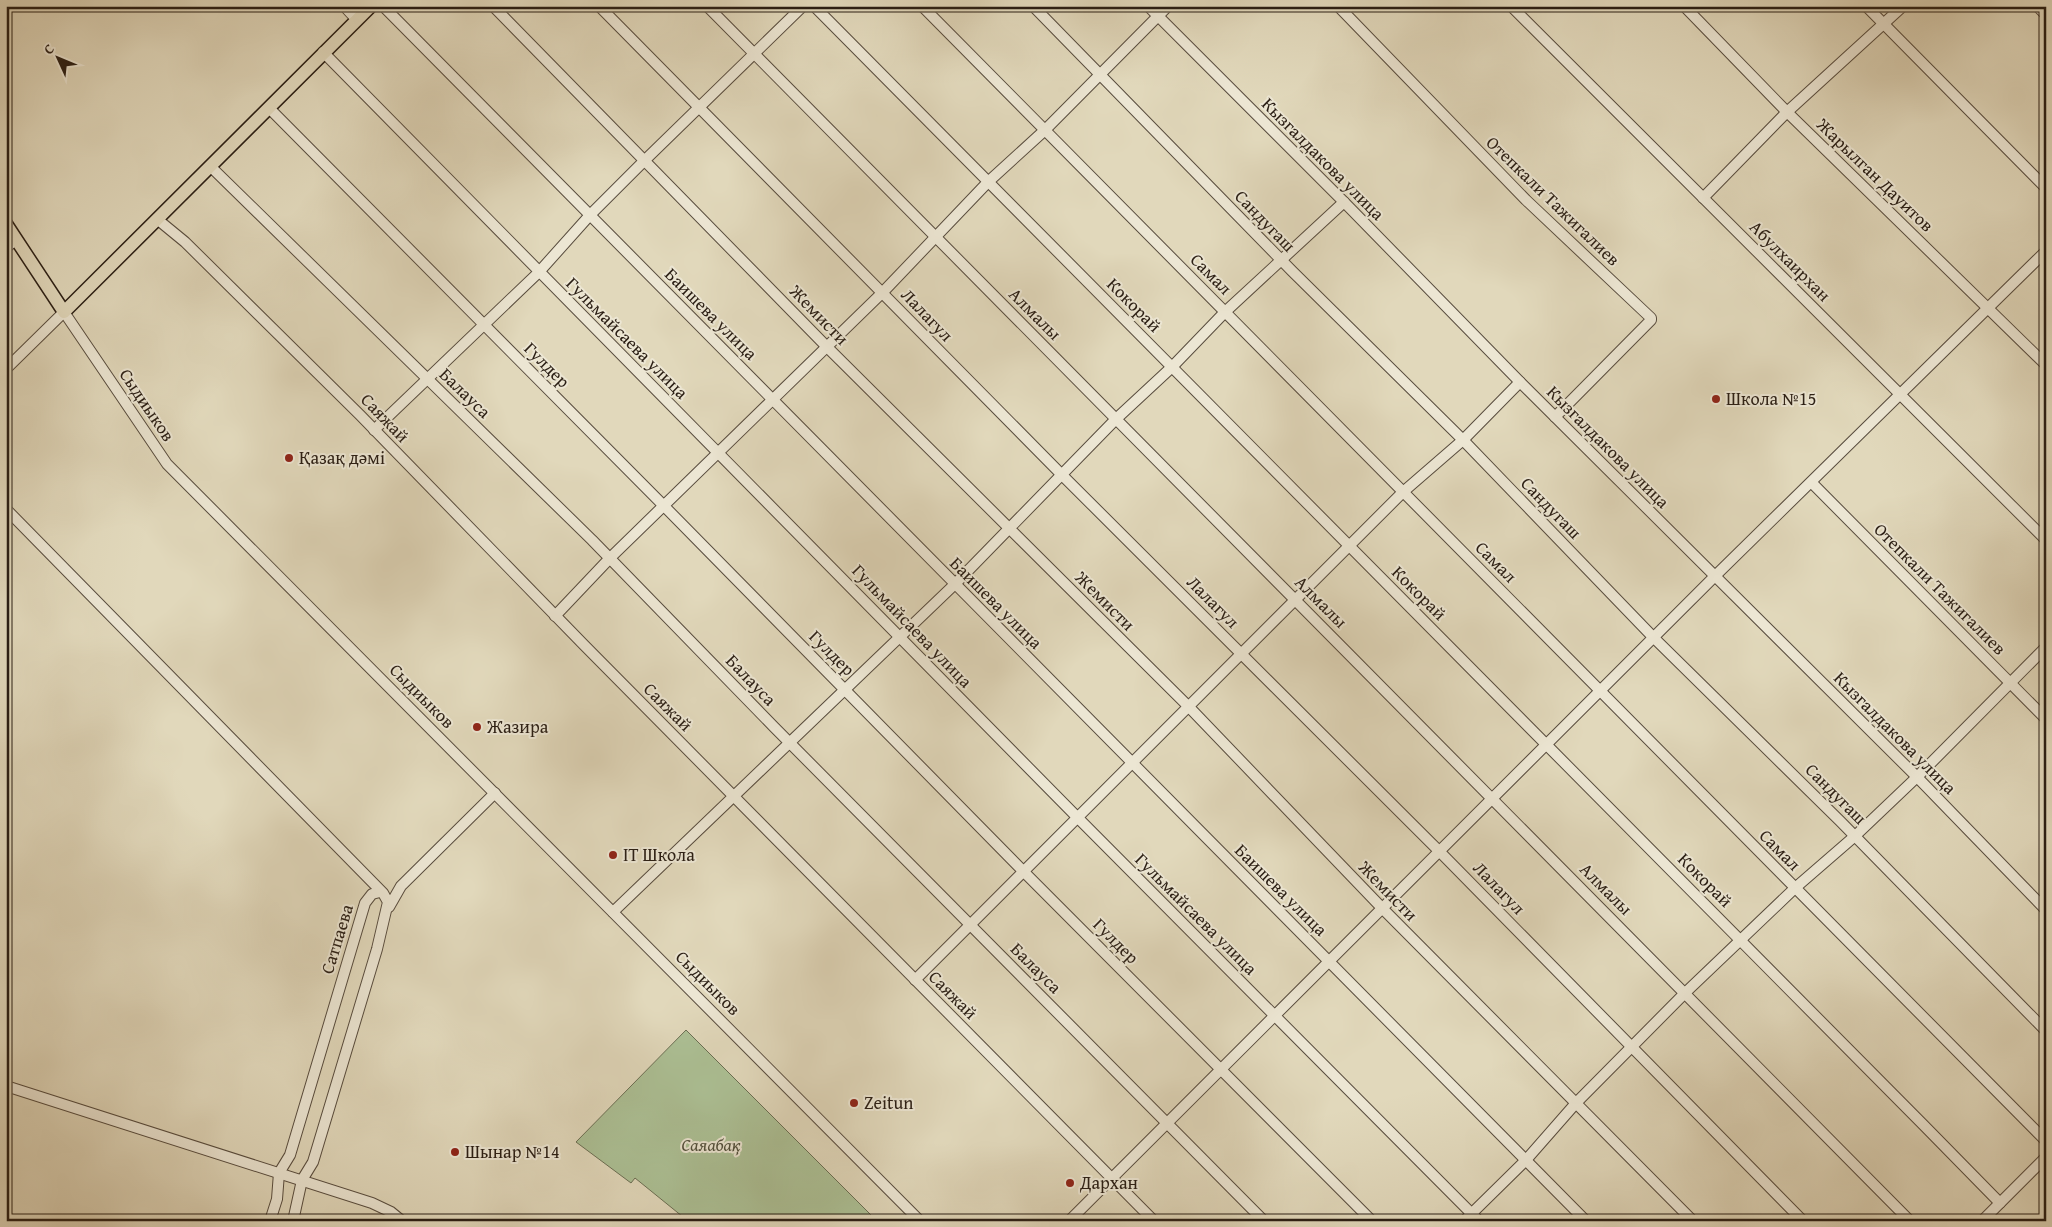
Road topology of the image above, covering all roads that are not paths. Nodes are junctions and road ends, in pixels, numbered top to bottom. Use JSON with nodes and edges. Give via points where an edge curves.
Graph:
{"nodes":[{"id":1,"x":344,"y":6,"type":"edge"},
{"id":2,"x":371,"y":6,"type":"edge"},
{"id":3,"x":383,"y":6,"type":"edge"},
{"id":4,"x":493,"y":6,"type":"edge"},
{"id":5,"x":599,"y":6,"type":"edge"},
{"id":6,"x":707,"y":6,"type":"edge"},
{"id":7,"x":803,"y":6,"type":"edge"},
{"id":8,"x":814,"y":6,"type":"edge"},
{"id":9,"x":922,"y":6,"type":"edge"},
{"id":10,"x":1032,"y":6,"type":"edge"},
{"id":11,"x":1148,"y":6,"type":"edge"},
{"id":12,"x":1168,"y":6,"type":"edge"},
{"id":13,"x":1338,"y":6,"type":"edge"},
{"id":14,"x":1511,"y":6,"type":"edge"},
{"id":15,"x":1684,"y":6,"type":"edge"},
{"id":16,"x":1866,"y":6,"type":"edge"},
{"id":17,"x":1903,"y":6,"type":"edge"},
{"id":18,"x":2036,"y":6,"type":"edge"},
{"id":19,"x":2046,"y":15,"type":"edge"},
{"id":20,"x":1158,"y":17,"type":"junction"},
{"id":21,"x":357,"y":20,"type":"junction"},
{"id":22,"x":1884,"y":24,"type":"junction"},
{"id":23,"x":323,"y":52,"type":"junction"},
{"id":24,"x":755,"y":55,"type":"junction"},
{"id":25,"x":1099,"y":74,"type":"junction"},
{"id":26,"x":699,"y":107,"type":"junction"},
{"id":27,"x":269,"y":108,"type":"junction"},
{"id":28,"x":1787,"y":112,"type":"junction"},
{"id":29,"x":1045,"y":130,"type":"junction"},
{"id":30,"x":644,"y":161,"type":"junction"},
{"id":31,"x":210,"y":166,"type":"junction"},
{"id":32,"x":988,"y":182,"type":"junction"},
{"id":33,"x":2046,"y":188,"type":"edge"},
{"id":34,"x":1703,"y":198,"type":"junction"},
{"id":35,"x":1344,"y":202,"type":"junction"},
{"id":36,"x":590,"y":215,"type":"junction"},
{"id":37,"x":157,"y":219,"type":"junction"},
{"id":38,"x":6,"y":224,"type":"edge"},
{"id":39,"x":935,"y":237,"type":"junction"},
{"id":40,"x":16,"y":238,"type":"junction"},
{"id":41,"x":6,"y":248,"type":"edge"},
{"id":42,"x":2046,"y":251,"type":"edge"},
{"id":43,"x":1281,"y":260,"type":"junction"},
{"id":44,"x":539,"y":272,"type":"junction"},
{"id":45,"x":883,"y":292,"type":"junction"},
{"id":46,"x":1989,"y":307,"type":"junction"},
{"id":47,"x":64,"y":312,"type":"junction"},
{"id":48,"x":1226,"y":312,"type":"junction"},
{"id":49,"x":483,"y":324,"type":"junction"},
{"id":50,"x":827,"y":347,"type":"junction"},
{"id":51,"x":2046,"y":365,"type":"edge"},
{"id":52,"x":1172,"y":368,"type":"junction"},
{"id":53,"x":6,"y":369,"type":"edge"},
{"id":54,"x":427,"y":378,"type":"junction"},
{"id":55,"x":1520,"y":382,"type":"junction"},
{"id":56,"x":1901,"y":394,"type":"junction"},
{"id":57,"x":773,"y":400,"type":"junction"},
{"id":58,"x":1555,"y":417,"type":"junction"},
{"id":59,"x":1116,"y":419,"type":"junction"},
{"id":60,"x":374,"y":430,"type":"junction"},
{"id":61,"x":1463,"y":440,"type":"junction"},
{"id":62,"x":718,"y":452,"type":"junction"},
{"id":63,"x":1062,"y":475,"type":"junction"},
{"id":64,"x":1812,"y":483,"type":"junction"},
{"id":65,"x":1403,"y":492,"type":"junction"},
{"id":66,"x":664,"y":506,"type":"junction"},
{"id":67,"x":6,"y":509,"type":"edge"},
{"id":68,"x":1011,"y":529,"type":"junction"},
{"id":69,"x":2046,"y":540,"type":"edge"},
{"id":70,"x":1348,"y":546,"type":"junction"},
{"id":71,"x":610,"y":558,"type":"junction"},
{"id":72,"x":1714,"y":576,"type":"junction"},
{"id":73,"x":955,"y":584,"type":"junction"},
{"id":74,"x":1295,"y":599,"type":"junction"},
{"id":75,"x":555,"y":616,"type":"junction"},
{"id":76,"x":899,"y":637,"type":"junction"},
{"id":77,"x":1653,"y":637,"type":"junction"},
{"id":78,"x":2046,"y":648,"type":"edge"},
{"id":79,"x":1241,"y":653,"type":"junction"},
{"id":80,"x":2009,"y":682,"type":"junction"},
{"id":81,"x":846,"y":690,"type":"junction"},
{"id":82,"x":1601,"y":690,"type":"junction"},
{"id":83,"x":1188,"y":706,"type":"junction"},
{"id":84,"x":2046,"y":719,"type":"edge"},
{"id":85,"x":789,"y":742,"type":"junction"},
{"id":86,"x":1547,"y":743,"type":"junction"},
{"id":87,"x":1131,"y":763,"type":"junction"},
{"id":88,"x":1917,"y":777,"type":"junction"},
{"id":89,"x":495,"y":793,"type":"junction"},
{"id":90,"x":734,"y":796,"type":"junction"},
{"id":91,"x":1492,"y":798,"type":"junction"},
{"id":92,"x":1076,"y":817,"type":"junction"},
{"id":93,"x":1855,"y":836,"type":"junction"},
{"id":94,"x":1440,"y":851,"type":"junction"},
{"id":95,"x":1024,"y":872,"type":"junction"},
{"id":96,"x":365,"y":874,"type":"junction"},
{"id":97,"x":401,"y":886,"type":"junction"},
{"id":98,"x":1795,"y":888,"type":"junction"},
{"id":99,"x":382,"y":892,"type":"junction"},
{"id":100,"x":365,"y":903,"type":"junction"},
{"id":101,"x":388,"y":907,"type":"junction"},
{"id":102,"x":1382,"y":908,"type":"junction"},
{"id":103,"x":2046,"y":910,"type":"edge"},
{"id":104,"x":613,"y":912,"type":"junction"},
{"id":105,"x":970,"y":925,"type":"junction"},
{"id":106,"x":1742,"y":940,"type":"junction"},
{"id":107,"x":1329,"y":961,"type":"junction"},
{"id":108,"x":915,"y":980,"type":"junction"},
{"id":109,"x":1685,"y":993,"type":"junction"},
{"id":110,"x":1274,"y":1016,"type":"junction"},
{"id":111,"x":2046,"y":1032,"type":"edge"},
{"id":112,"x":1632,"y":1047,"type":"junction"},
{"id":113,"x":1221,"y":1069,"type":"junction"},
{"id":114,"x":6,"y":1086,"type":"edge"},
{"id":115,"x":1576,"y":1103,"type":"junction"},
{"id":116,"x":1167,"y":1123,"type":"junction"},
{"id":117,"x":2046,"y":1141,"type":"edge"},
{"id":118,"x":2046,"y":1157,"type":"edge"},
{"id":119,"x":1526,"y":1160,"type":"junction"},
{"id":120,"x":279,"y":1173,"type":"junction"},
{"id":121,"x":1112,"y":1178,"type":"junction"},
{"id":122,"x":302,"y":1180,"type":"junction"},
{"id":123,"x":2000,"y":1203,"type":"junction"},
{"id":124,"x":1471,"y":1218,"type":"edge"},
{"id":125,"x":270,"y":1221,"type":"edge"},
{"id":126,"x":293,"y":1221,"type":"edge"},
{"id":127,"x":402,"y":1221,"type":"edge"},
{"id":128,"x":920,"y":1221,"type":"edge"},
{"id":129,"x":1069,"y":1221,"type":"edge"},
{"id":130,"x":1154,"y":1221,"type":"edge"},
{"id":131,"x":1264,"y":1221,"type":"edge"},
{"id":132,"x":1372,"y":1221,"type":"edge"},
{"id":133,"x":1586,"y":1221,"type":"edge"},
{"id":134,"x":1693,"y":1221,"type":"edge"},
{"id":135,"x":1803,"y":1221,"type":"edge"},
{"id":136,"x":1910,"y":1221,"type":"edge"},
{"id":137,"x":1982,"y":1221,"type":"edge"}],
"edges":[{"from":1,"to":21,"type":"street"},
{"from":2,"to":21,"type":"main road"},
{"from":3,"to":36,"type":"street","name":"Баишева улица"},
{"from":4,"to":30,"type":"street","name":"Жемисти"},
{"from":5,"to":26,"type":"street","name":"Лалагул"},
{"from":6,"to":24,"type":"street","name":"Алмалы"},
{"from":7,"to":24,"type":"street"},
{"from":8,"to":32,"type":"street","name":"Кокорай"},
{"from":9,"to":29,"type":"street","name":"Самал"},
{"from":10,"to":25,"type":"street","name":"Сандугаш"},
{"from":11,"to":20,"type":"street","name":"Кызгалдакова улица"},
{"from":12,"to":20,"type":"street"},
{"from":13,"to":58,"type":"street","name":"Отепкали Тажигалиев","via":[[1526,200],[1651,318]]},
{"from":14,"to":34,"type":"street","name":"Абулхаирхан"},
{"from":15,"to":28,"type":"street","name":"Жарылган Дауитов"},
{"from":16,"to":22,"type":"street"},
{"from":17,"to":22,"type":"street"},
{"from":18,"to":19,"type":"street"},
{"from":20,"to":25,"type":"street"},
{"from":20,"to":35,"type":"street","name":"Кызгалдакова улица"},
{"from":21,"to":23,"type":"main road"},
{"from":22,"to":28,"type":"street"},
{"from":22,"to":33,"type":"street"},
{"from":23,"to":27,"type":"main road"},
{"from":23,"to":44,"type":"street","name":"Гульмайсаева улица"},
{"from":24,"to":26,"type":"street"},
{"from":24,"to":39,"type":"street","name":"Алмалы"},
{"from":25,"to":29,"type":"street"},
{"from":25,"to":43,"type":"street","name":"Сандугаш"},
{"from":26,"to":30,"type":"street"},
{"from":26,"to":45,"type":"street","name":"Лалагул"},
{"from":27,"to":31,"type":"main road"},
{"from":27,"to":49,"type":"street","name":"Гулдер"},
{"from":28,"to":34,"type":"street"},
{"from":28,"to":46,"type":"street","name":"Жарылган Дауитов"},
{"from":29,"to":32,"type":"street"},
{"from":29,"to":48,"type":"street","name":"Самал"},
{"from":30,"to":36,"type":"street"},
{"from":30,"to":50,"type":"street","name":"Жемисти"},
{"from":31,"to":37,"type":"main road"},
{"from":31,"to":54,"type":"street","name":"Балауса"},
{"from":32,"to":39,"type":"street"},
{"from":32,"to":52,"type":"street","name":"Кокорай"},
{"from":34,"to":56,"type":"street","name":"Абулхаирхан"},
{"from":35,"to":43,"type":"street"},
{"from":35,"to":55,"type":"street","name":"Кызгалдакова улица"},
{"from":36,"to":44,"type":"street"},
{"from":36,"to":57,"type":"street","name":"Баишева улица"},
{"from":37,"to":47,"type":"main road"},
{"from":37,"to":60,"type":"street","name":"Саяжай","via":[[185,242]]},
{"from":38,"to":40,"type":"main road","name":"Сыдиыков"},
{"from":39,"to":45,"type":"street"},
{"from":39,"to":59,"type":"street","name":"Алмалы"},
{"from":40,"to":41,"type":"street"},
{"from":40,"to":47,"type":"main road","name":"Сыдиыков"},
{"from":42,"to":46,"type":"street"},
{"from":43,"to":48,"type":"street"},
{"from":43,"to":61,"type":"street","name":"Сандугаш"},
{"from":44,"to":49,"type":"street"},
{"from":44,"to":62,"type":"street","name":"Гульмайсаева улица"},
{"from":45,"to":50,"type":"street"},
{"from":45,"to":63,"type":"street","name":"Лалагул"},
{"from":46,"to":51,"type":"street","name":"Жарылган Дауитов"},
{"from":46,"to":56,"type":"street"},
{"from":47,"to":53,"type":"street"},
{"from":47,"to":89,"type":"street","name":"Сыдиыков","via":[[167,464]]},
{"from":48,"to":52,"type":"street"},
{"from":48,"to":65,"type":"street","name":"Самал"},
{"from":49,"to":54,"type":"street"},
{"from":49,"to":66,"type":"street","name":"Гулдер"},
{"from":50,"to":57,"type":"street"},
{"from":50,"to":68,"type":"street","name":"Жемисти"},
{"from":52,"to":59,"type":"street"},
{"from":52,"to":70,"type":"street","name":"Кокорай"},
{"from":54,"to":60,"type":"street"},
{"from":54,"to":71,"type":"street","name":"Балауса"},
{"from":55,"to":58,"type":"street","name":"Кызгалдакова улица"},
{"from":55,"to":61,"type":"street"},
{"from":56,"to":64,"type":"street"},
{"from":56,"to":69,"type":"street","name":"Абулхаирхан"},
{"from":57,"to":62,"type":"street"},
{"from":57,"to":73,"type":"street","name":"Баишева улица"},
{"from":58,"to":72,"type":"street","name":"Кызгалдакова улица"},
{"from":59,"to":63,"type":"street"},
{"from":59,"to":74,"type":"street","name":"Алмалы"},
{"from":60,"to":75,"type":"street","name":"Саяжай"},
{"from":61,"to":65,"type":"street"},
{"from":61,"to":77,"type":"street","name":"Сандугаш"},
{"from":62,"to":66,"type":"street"},
{"from":62,"to":76,"type":"street","name":"Гульмайсаева улица"},
{"from":63,"to":68,"type":"street"},
{"from":63,"to":79,"type":"street","name":"Лалагул"},
{"from":64,"to":72,"type":"street"},
{"from":64,"to":80,"type":"street","name":"Отепкали Тажигалиев"},
{"from":65,"to":70,"type":"street"},
{"from":65,"to":82,"type":"street","name":"Самал"},
{"from":66,"to":71,"type":"street"},
{"from":66,"to":81,"type":"street","name":"Гулдер"},
{"from":67,"to":96,"type":"street"},
{"from":68,"to":73,"type":"street"},
{"from":68,"to":83,"type":"street","name":"Жемисти"},
{"from":70,"to":74,"type":"street"},
{"from":70,"to":86,"type":"street","name":"Кокорай"},
{"from":71,"to":75,"type":"street"},
{"from":71,"to":85,"type":"street","name":"Балауса"},
{"from":72,"to":77,"type":"street"},
{"from":72,"to":88,"type":"street","name":"Кызгалдакова улица"},
{"from":73,"to":76,"type":"street"},
{"from":73,"to":87,"type":"street","name":"Баишева улица"},
{"from":74,"to":79,"type":"street"},
{"from":74,"to":91,"type":"street","name":"Алмалы"},
{"from":75,"to":90,"type":"street","name":"Саяжай"},
{"from":76,"to":81,"type":"street"},
{"from":76,"to":92,"type":"street","name":"Гульмайсаева улица"},
{"from":77,"to":82,"type":"street"},
{"from":77,"to":93,"type":"street","name":"Сандугаш"},
{"from":78,"to":80,"type":"street"},
{"from":79,"to":83,"type":"street"},
{"from":79,"to":94,"type":"street","name":"Лалагул"},
{"from":80,"to":84,"type":"street","name":"Отепкали Тажигалиев"},
{"from":80,"to":88,"type":"street"},
{"from":81,"to":85,"type":"street"},
{"from":81,"to":95,"type":"street","name":"Гулдер"},
{"from":82,"to":86,"type":"street"},
{"from":82,"to":98,"type":"street","name":"Самал"},
{"from":83,"to":87,"type":"street"},
{"from":83,"to":102,"type":"street","name":"Жемисти"},
{"from":85,"to":90,"type":"street"},
{"from":85,"to":105,"type":"street","name":"Балауса"},
{"from":86,"to":91,"type":"street"},
{"from":86,"to":106,"type":"street","name":"Кокорай"},
{"from":87,"to":92,"type":"street"},
{"from":87,"to":107,"type":"street","name":"Баишева улица"},
{"from":88,"to":93,"type":"street"},
{"from":88,"to":103,"type":"street","name":"Кызгалдакова улица"},
{"from":89,"to":97,"type":"street"},
{"from":89,"to":104,"type":"street","name":"Сыдиыков"},
{"from":90,"to":104,"type":"street"},
{"from":90,"to":108,"type":"street","name":"Саяжай"},
{"from":91,"to":94,"type":"street"},
{"from":91,"to":109,"type":"street","name":"Алмалы"},
{"from":92,"to":95,"type":"street"},
{"from":92,"to":110,"type":"street","name":"Гульмайсаева улица"},
{"from":93,"to":98,"type":"street"},
{"from":93,"to":111,"type":"street","name":"Сандугаш"},
{"from":94,"to":102,"type":"street"},
{"from":94,"to":112,"type":"street","name":"Лалагул"},
{"from":95,"to":105,"type":"street"},
{"from":95,"to":113,"type":"street","name":"Гулдер"},
{"from":96,"to":99,"type":"street"},
{"from":96,"to":100,"type":"street","via":[[368,883]]},
{"from":97,"to":99,"type":"street","name":"Сатпаева"},
{"from":97,"to":101,"type":"street"},
{"from":98,"to":106,"type":"street"},
{"from":98,"to":117,"type":"street","name":"Самал"},
{"from":99,"to":100,"type":"street","name":"Сатпаева","via":[[372,894]]},
{"from":99,"to":101,"type":"street"},
{"from":100,"to":120,"type":"street","name":"Сатпаева","via":[[290,1155]]},
{"from":101,"to":122,"type":"street","via":[[313,1162]]},
{"from":102,"to":107,"type":"street"},
{"from":102,"to":115,"type":"street","name":"Жемисти"},
{"from":104,"to":128,"type":"street","name":"Сыдиыков"},
{"from":105,"to":108,"type":"street"},
{"from":105,"to":116,"type":"street","name":"Балауса"},
{"from":106,"to":109,"type":"street"},
{"from":106,"to":123,"type":"street","name":"Кокорай"},
{"from":107,"to":110,"type":"street"},
{"from":107,"to":119,"type":"street","name":"Баишева улица"},
{"from":108,"to":121,"type":"street","name":"Саяжай"},
{"from":109,"to":112,"type":"street"},
{"from":109,"to":136,"type":"street","name":"Алмалы"},
{"from":110,"to":113,"type":"street"},
{"from":110,"to":124,"type":"street","name":"Гульмайсаева улица"},
{"from":112,"to":115,"type":"street"},
{"from":112,"to":135,"type":"street","name":"Лалагул"},
{"from":113,"to":116,"type":"street"},
{"from":113,"to":132,"type":"street","name":"Гулдер"},
{"from":114,"to":120,"type":"street"},
{"from":115,"to":119,"type":"street"},
{"from":115,"to":134,"type":"street","name":"Жемисти"},
{"from":116,"to":121,"type":"street"},
{"from":116,"to":131,"type":"street","name":"Балауса"},
{"from":118,"to":123,"type":"street"},
{"from":119,"to":124,"type":"street"},
{"from":119,"to":133,"type":"street","name":"Баишева улица"},
{"from":120,"to":122,"type":"street"},
{"from":120,"to":125,"type":"street","name":"Сатпаева","via":[[277,1198]]},
{"from":121,"to":129,"type":"street"},
{"from":121,"to":130,"type":"street","name":"Саяжай"},
{"from":122,"to":126,"type":"street"},
{"from":122,"to":127,"type":"street","via":[[372,1203]]},
{"from":123,"to":137,"type":"street"}]}
